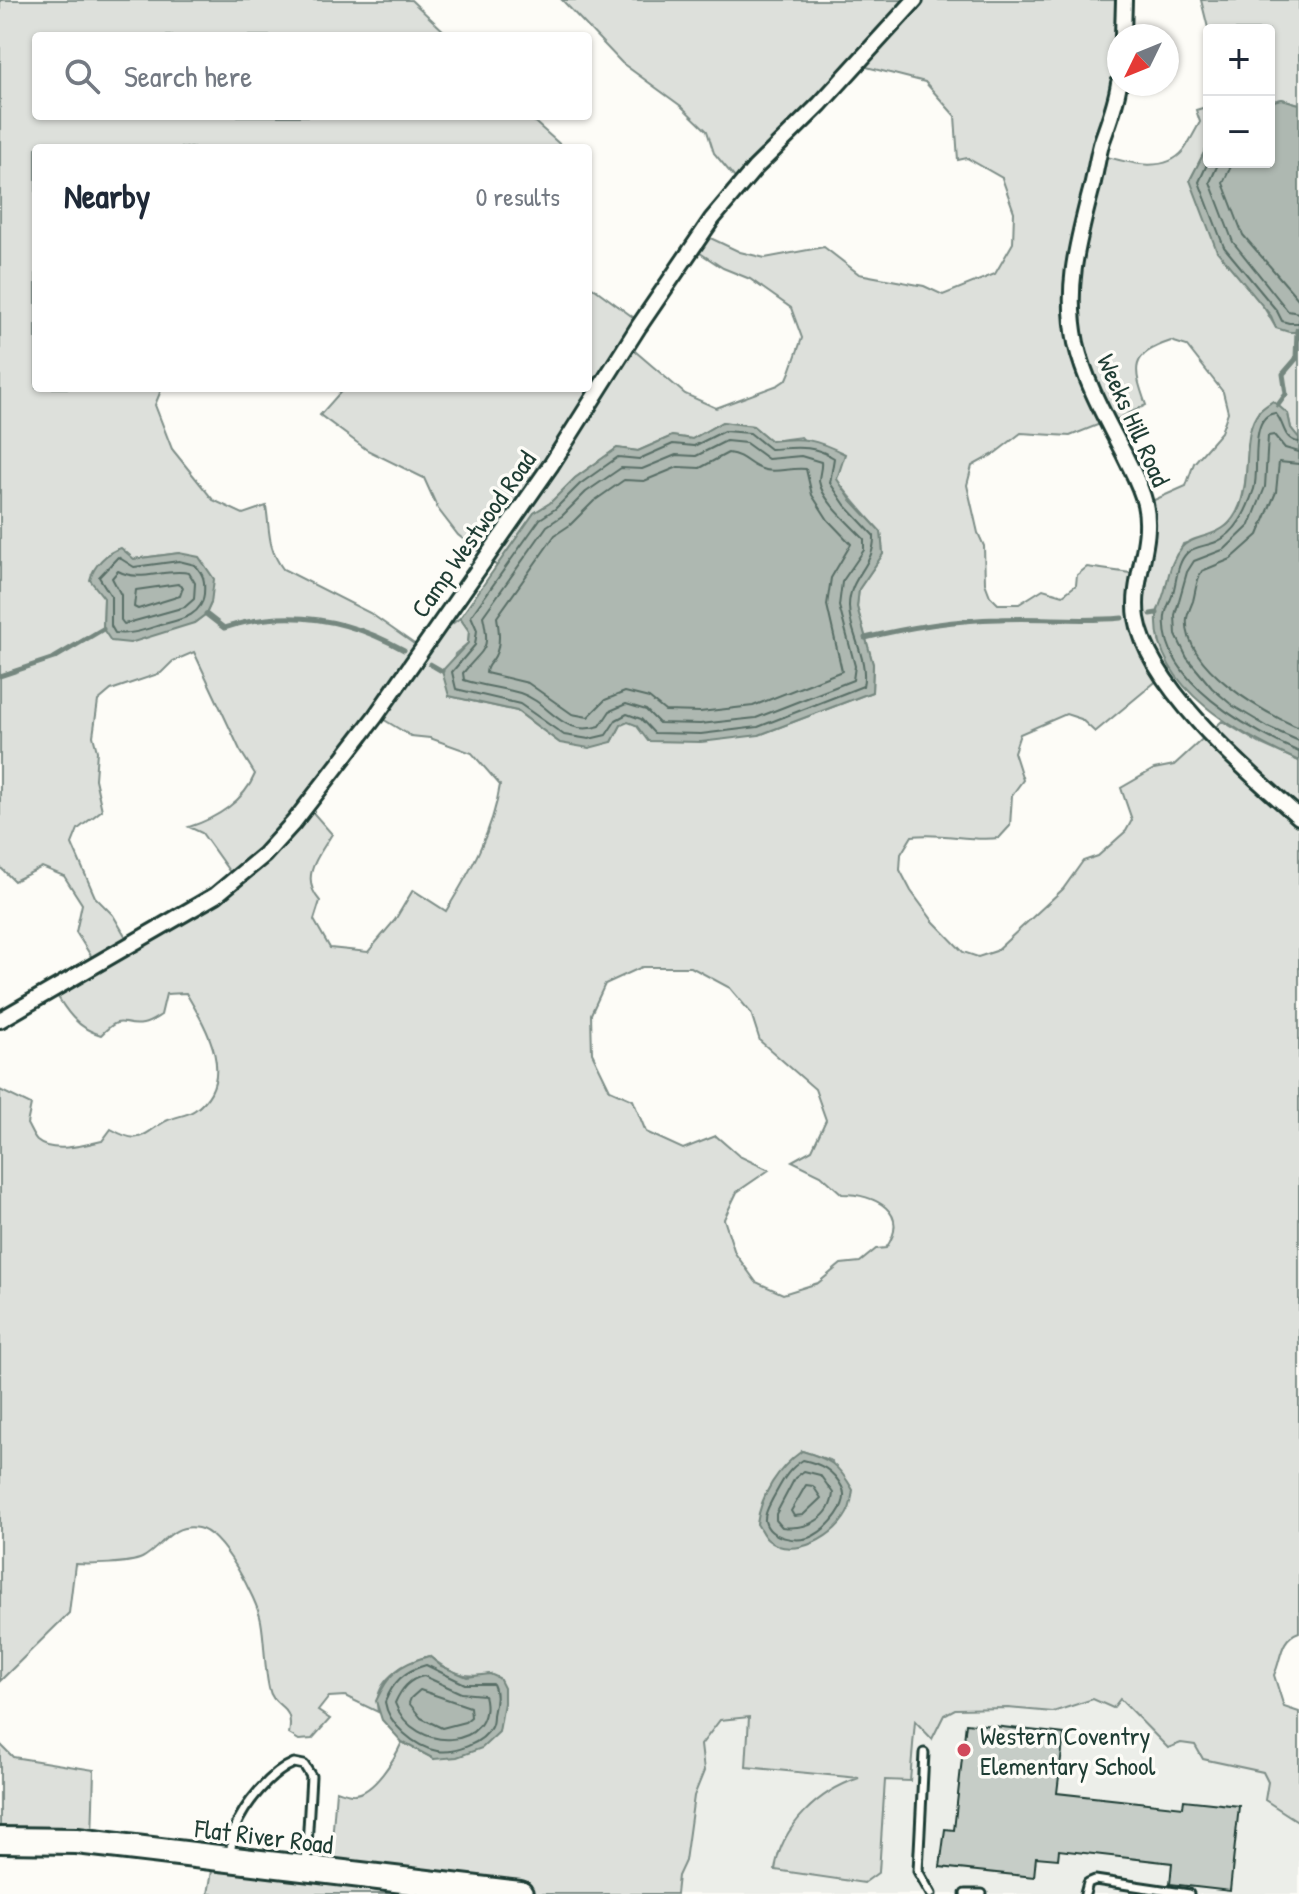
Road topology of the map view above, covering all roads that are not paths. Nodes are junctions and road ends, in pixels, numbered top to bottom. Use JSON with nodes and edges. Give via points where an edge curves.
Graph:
{"nodes":[{"id":1,"x":915,"y":0,"type":"edge"},
{"id":2,"x":1124,"y":0,"type":"edge"},
{"id":3,"x":1123,"y":24,"type":"edge"},
{"id":4,"x":1117,"y":96,"type":"edge"},
{"id":5,"x":1299,"y":817,"type":"edge"},
{"id":6,"x":0,"y":1020,"type":"edge"},
{"id":7,"x":924,"y":1753,"type":"dead end"},
{"id":8,"x":0,"y":1840,"type":"edge"},
{"id":9,"x":229,"y":1859,"type":"junction"},
{"id":10,"x":306,"y":1869,"type":"junction"},
{"id":11,"x":520,"y":1894,"type":"edge"},
{"id":12,"x":931,"y":1894,"type":"edge"},
{"id":13,"x":965,"y":1894,"type":"edge"},
{"id":14,"x":982,"y":1894,"type":"edge"},
{"id":15,"x":1085,"y":1894,"type":"edge"},
{"id":16,"x":1189,"y":1894,"type":"edge"}],
"edges":[{"from":1,"to":6,"type":"street","name":"Camp Westwood Road","via":[[712,219],[551,465],[375,717],[294,822],[216,895]]},
{"from":2,"to":3,"type":"street"},
{"from":4,"to":5,"type":"street","name":"Weeks Hill Road","via":[[1076,244],[1072,292],[1082,365],[1145,506],[1148,526],[1137,617],[1150,655],[1173,693]]},
{"from":7,"to":12,"type":"lane","via":[[918,1871]]},
{"from":8,"to":9,"type":"main road","name":"Flat River Road","via":[[77,1841]]},
{"from":9,"to":10,"type":"main road","name":"Flat River Road"},
{"from":9,"to":10,"type":"lane","via":[[234,1829],[245,1810],[268,1779],[294,1763],[304,1765],[311,1776]]},
{"from":10,"to":11,"type":"main road","name":"Flat River Road"},
{"from":13,"to":14,"type":"lane"},
{"from":15,"to":16,"type":"lane","via":[[1095,1880]]}]}
